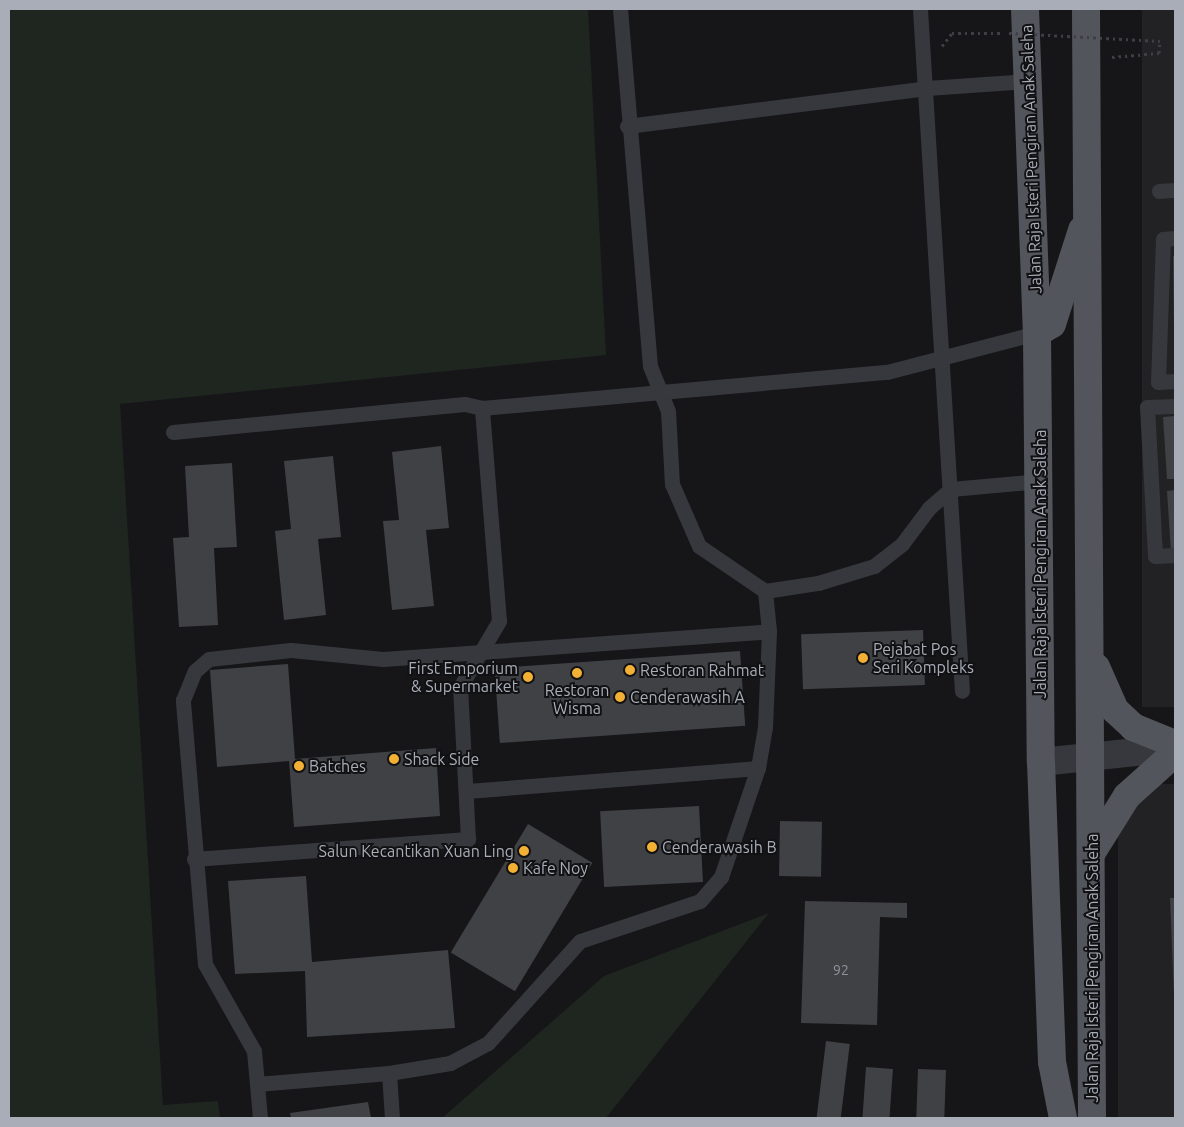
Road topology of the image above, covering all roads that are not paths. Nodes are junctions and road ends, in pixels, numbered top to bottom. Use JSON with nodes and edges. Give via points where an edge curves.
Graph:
{"nodes":[{"id":1,"x":620,"y":9,"type":"edge"},
{"id":2,"x":920,"y":9,"type":"edge"},
{"id":3,"x":1025,"y":9,"type":"edge"},
{"id":4,"x":1086,"y":9,"type":"edge"},
{"id":5,"x":1031,"y":81,"type":"junction"},
{"id":6,"x":931,"y":88,"type":"junction"},
{"id":7,"x":627,"y":126,"type":"junction"},
{"id":8,"x":1175,"y":190,"type":"edge"},
{"id":9,"x":1159,"y":191,"type":"dead end"},
{"id":10,"x":1088,"y":215,"type":"junction"},
{"id":11,"x":1175,"y":238,"type":"edge"},
{"id":12,"x":1037,"y":333,"type":"junction"},
{"id":13,"x":944,"y":357,"type":"junction"},
{"id":14,"x":1175,"y":381,"type":"edge"},
{"id":15,"x":662,"y":392,"type":"junction"},
{"id":16,"x":1175,"y":406,"type":"edge"},
{"id":17,"x":482,"y":408,"type":"junction"},
{"id":18,"x":173,"y":432,"type":"dead end"},
{"id":19,"x":1040,"y":481,"type":"junction"},
{"id":20,"x":951,"y":489,"type":"junction"},
{"id":21,"x":1175,"y":555,"type":"edge"},
{"id":22,"x":765,"y":591,"type":"junction"},
{"id":23,"x":769,"y":631,"type":"junction"},
{"id":24,"x":480,"y":651,"type":"junction"},
{"id":25,"x":1091,"y":654,"type":"junction"},
{"id":26,"x":962,"y":691,"type":"dead end"},
{"id":27,"x":1175,"y":746,"type":"edge"},
{"id":28,"x":1175,"y":753,"type":"edge"},
{"id":29,"x":1090,"y":756,"type":"junction"},
{"id":30,"x":1041,"y":762,"type":"junction"},
{"id":31,"x":758,"y":768,"type":"junction"},
{"id":32,"x":467,"y":791,"type":"junction"},
{"id":33,"x":1091,"y":852,"type":"junction"},
{"id":34,"x":194,"y":860,"type":"junction"},
{"id":35,"x":389,"y":1073,"type":"junction"},
{"id":36,"x":257,"y":1084,"type":"junction"},
{"id":37,"x":260,"y":1118,"type":"edge"},
{"id":38,"x":392,"y":1118,"type":"edge"},
{"id":39,"x":1063,"y":1118,"type":"edge"},
{"id":40,"x":1092,"y":1118,"type":"edge"}],
"edges":[{"from":1,"to":7,"type":"lane"},
{"from":2,"to":6,"type":"lane"},
{"from":3,"to":5,"type":"main road","name":"Jalan Raja Isteri Pengiran Anak Saleha"},
{"from":4,"to":10,"type":"main road","name":"Jalan Raja Isteri Pengiran Anak Saleha"},
{"from":5,"to":6,"type":"lane"},
{"from":5,"to":12,"type":"main road","name":"Jalan Raja Isteri Pengiran Anak Saleha"},
{"from":6,"to":7,"type":"lane"},
{"from":6,"to":13,"type":"lane"},
{"from":7,"to":15,"type":"lane","via":[[650,366]]},
{"from":8,"to":9,"type":"lane"},
{"from":10,"to":12,"type":"main road","via":[[1052,324]]},
{"from":10,"to":25,"type":"main road","name":"Jalan Raja Isteri Pengiran Anak Saleha"},
{"from":11,"to":14,"type":"lane","via":[[1163,239],[1158,382]]},
{"from":12,"to":13,"type":"lane"},
{"from":12,"to":19,"type":"main road","name":"Jalan Raja Isteri Pengiran Anak Saleha"},
{"from":13,"to":15,"type":"lane","via":[[887,372]]},
{"from":13,"to":20,"type":"lane"},
{"from":15,"to":17,"type":"lane"},
{"from":15,"to":22,"type":"lane","via":[[668,411],[672,484],[686,522],[699,546]]},
{"from":16,"to":21,"type":"lane","via":[[1147,408],[1155,556]]},
{"from":17,"to":18,"type":"lane","via":[[465,404]]},
{"from":17,"to":24,"type":"lane","via":[[499,621]]},
{"from":19,"to":20,"type":"lane"},
{"from":19,"to":30,"type":"main road","name":"Jalan Raja Isteri Pengiran Anak Saleha"},
{"from":20,"to":22,"type":"lane","via":[[929,508],[902,544],[874,566],[818,583]]},
{"from":20,"to":26,"type":"lane"},
{"from":22,"to":23,"type":"lane"},
{"from":23,"to":24,"type":"lane"},
{"from":23,"to":31,"type":"lane","via":[[765,727]]},
{"from":24,"to":32,"type":"lane","via":[[460,687]]},
{"from":24,"to":34,"type":"lane","via":[[383,658],[291,650],[209,659],[194,671],[183,700]]},
{"from":25,"to":27,"type":"main road","via":[[1115,710],[1133,727]]},
{"from":25,"to":29,"type":"main road","name":"Jalan Raja Isteri Pengiran Anak Saleha"},
{"from":27,"to":29,"type":"street"},
{"from":28,"to":33,"type":"main road","via":[[1127,796]]},
{"from":29,"to":30,"type":"street"},
{"from":29,"to":33,"type":"main road","name":"Jalan Raja Isteri Pengiran Anak Saleha"},
{"from":30,"to":39,"type":"main road","name":"Jalan Raja Isteri Pengiran Anak Saleha","via":[[1052,1062]]},
{"from":31,"to":32,"type":"lane"},
{"from":31,"to":35,"type":"lane","via":[[721,876],[700,901],[580,941],[488,1043],[450,1063]]},
{"from":32,"to":34,"type":"lane","via":[[468,839]]},
{"from":33,"to":40,"type":"main road","name":"Jalan Raja Isteri Pengiran Anak Saleha"},
{"from":34,"to":36,"type":"lane","via":[[204,964],[254,1051]]},
{"from":35,"to":36,"type":"lane"},
{"from":35,"to":38,"type":"lane"},
{"from":36,"to":37,"type":"lane"}]}
